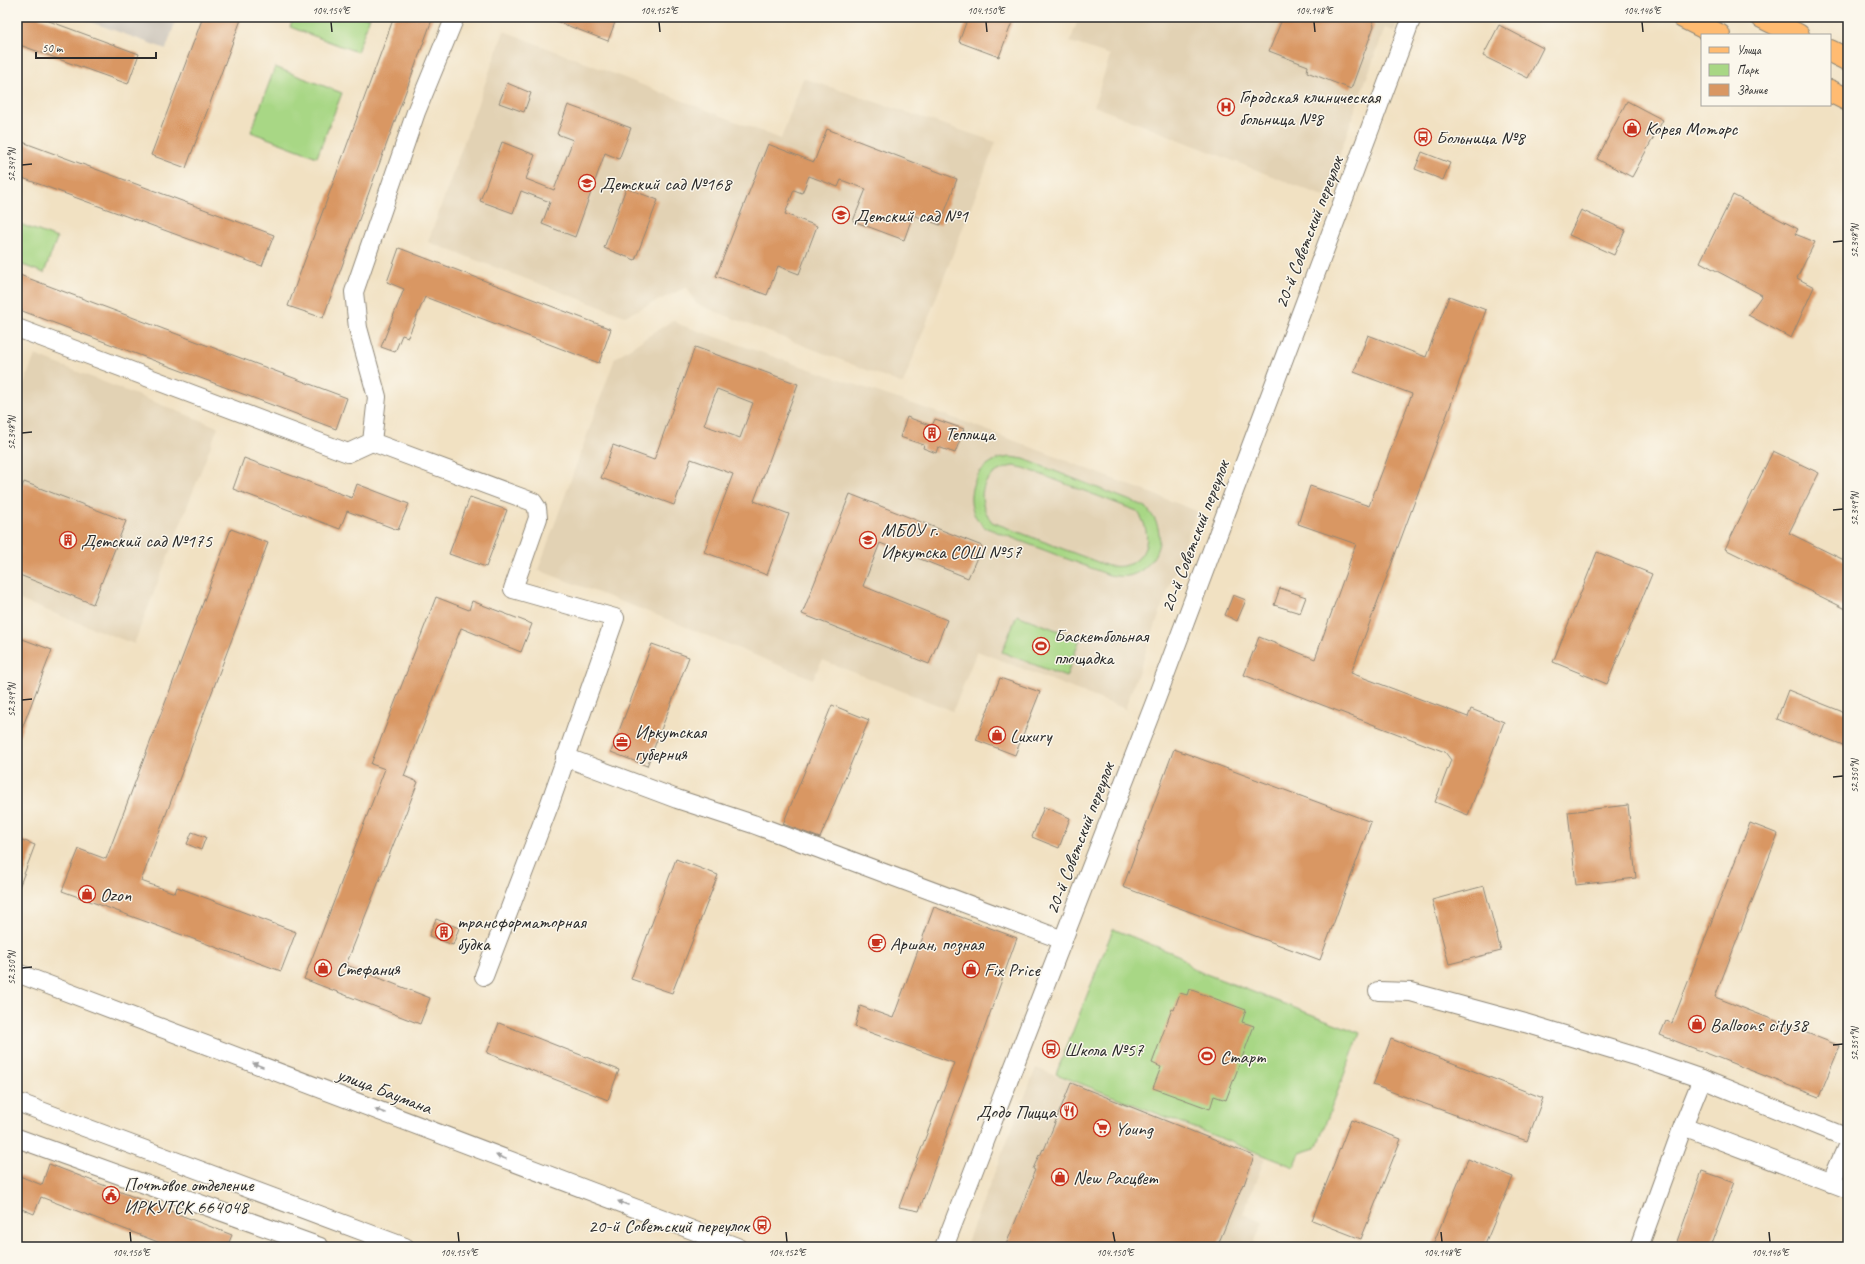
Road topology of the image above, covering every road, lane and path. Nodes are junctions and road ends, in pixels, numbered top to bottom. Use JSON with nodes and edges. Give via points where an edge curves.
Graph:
{"nodes":[{"id":1,"x":455,"y":17,"type":"edge"},
{"id":2,"x":1412,"y":17,"type":"edge"},
{"id":3,"x":1683,"y":17,"type":"edge"},
{"id":4,"x":1762,"y":17,"type":"edge"},
{"id":5,"x":1717,"y":34,"type":"edge"},
{"id":6,"x":1796,"y":34,"type":"edge"},
{"id":7,"x":1831,"y":52,"type":"edge"},
{"id":8,"x":1848,"y":60,"type":"edge"},
{"id":9,"x":1831,"y":92,"type":"edge"},
{"id":10,"x":1848,"y":100,"type":"edge"},
{"id":11,"x":17,"y":328,"type":"edge"},
{"id":12,"x":372,"y":442,"type":"junction"},
{"id":13,"x":565,"y":757,"type":"junction"},
{"id":14,"x":1063,"y":940,"type":"junction"},
{"id":15,"x":17,"y":973,"type":"edge"},
{"id":16,"x":484,"y":976,"type":"dead end"},
{"id":17,"x":1378,"y":991,"type":"dead end"},
{"id":18,"x":1702,"y":1079,"type":"junction"},
{"id":19,"x":17,"y":1102,"type":"edge"},
{"id":20,"x":1683,"y":1126,"type":"junction"},
{"id":21,"x":17,"y":1138,"type":"edge"},
{"id":22,"x":1848,"y":1138,"type":"edge"},
{"id":23,"x":1848,"y":1144,"type":"edge"},
{"id":24,"x":1831,"y":1183,"type":"junction"},
{"id":25,"x":1848,"y":1189,"type":"edge"},
{"id":26,"x":385,"y":1244,"type":"edge"},
{"id":27,"x":320,"y":1247,"type":"edge"},
{"id":28,"x":405,"y":1247,"type":"edge"},
{"id":29,"x":738,"y":1247,"type":"edge"},
{"id":30,"x":944,"y":1247,"type":"edge"},
{"id":31,"x":1640,"y":1247,"type":"edge"}],
"edges":[{"from":1,"to":12,"type":"street","via":[[416,112],[354,292],[358,328],[377,397]]},
{"from":2,"to":14,"type":"street","name":"20-й Советский переулок"},
{"from":3,"to":5,"type":"main road"},
{"from":4,"to":6,"type":"main road"},
{"from":7,"to":8,"type":"main road"},
{"from":9,"to":10,"type":"main road"},
{"from":11,"to":12,"type":"street","via":[[348,453]]},
{"from":12,"to":13,"type":"street","via":[[533,502],[538,508],[538,518],[513,589],[614,618]]},
{"from":13,"to":14,"type":"street"},
{"from":13,"to":16,"type":"street"},
{"from":14,"to":30,"type":"street","name":"20-й Советский переулок"},
{"from":29,"to":15,"type":"street","name":"улица Баумана","one_way":true},
{"from":17,"to":18,"type":"street","via":[[1411,992],[1525,1023]]},
{"from":18,"to":20,"type":"street"},
{"from":18,"to":22,"type":"street"},
{"from":19,"to":26,"type":"street"},
{"from":20,"to":24,"type":"street"},
{"from":20,"to":31,"type":"street"},
{"from":21,"to":27,"type":"street"},
{"from":23,"to":24,"type":"street"},
{"from":24,"to":25,"type":"street"},
{"from":26,"to":28,"type":"street"}]}
